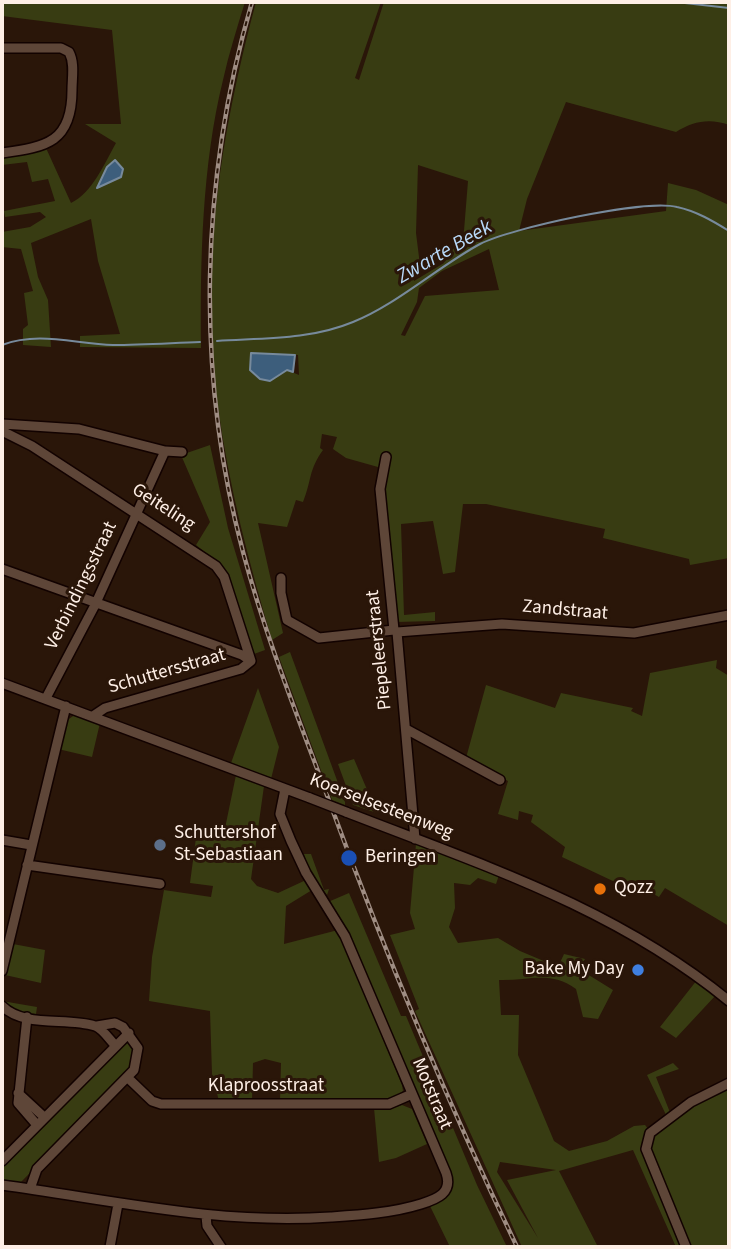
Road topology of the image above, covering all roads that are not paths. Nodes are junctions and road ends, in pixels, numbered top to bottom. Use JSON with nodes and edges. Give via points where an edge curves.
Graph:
{"nodes":[{"id":1,"x":2,"y":48,"type":"edge"},
{"id":2,"x":2,"y":153,"type":"edge"},
{"id":3,"x":2,"y":424,"type":"edge"},
{"id":4,"x":2,"y":431,"type":"edge"},
{"id":5,"x":165,"y":451,"type":"junction"},
{"id":6,"x":182,"y":452,"type":"dead end"},
{"id":7,"x":386,"y":457,"type":"dead end"},
{"id":8,"x":137,"y":512,"type":"junction"},
{"id":9,"x":2,"y":569,"type":"edge"},
{"id":10,"x":281,"y":578,"type":"dead end"},
{"id":11,"x":95,"y":605,"type":"junction"},
{"id":12,"x":729,"y":615,"type":"edge"},
{"id":13,"x":396,"y":631,"type":"junction"},
{"id":14,"x":251,"y":661,"type":"junction"},
{"id":15,"x":2,"y":683,"type":"edge"},
{"id":16,"x":46,"y":698,"type":"junction"},
{"id":17,"x":66,"y":706,"type":"junction"},
{"id":18,"x":93,"y":716,"type":"junction"},
{"id":19,"x":406,"y":729,"type":"junction"},
{"id":20,"x":500,"y":780,"type":"dead end"},
{"id":21,"x":285,"y":789,"type":"junction"},
{"id":22,"x":415,"y":839,"type":"junction"},
{"id":23,"x":2,"y":840,"type":"edge"},
{"id":24,"x":31,"y":845,"type":"junction"},
{"id":25,"x":27,"y":865,"type":"junction"},
{"id":26,"x":160,"y":884,"type":"dead end"},
{"id":27,"x":2,"y":971,"type":"edge"},
{"id":28,"x":729,"y":1001,"type":"edge"},
{"id":29,"x":2,"y":1006,"type":"edge"},
{"id":30,"x":27,"y":1017,"type":"junction"},
{"id":31,"x":97,"y":1026,"type":"junction"},
{"id":32,"x":129,"y":1033,"type":"junction"},
{"id":33,"x":116,"y":1045,"type":"junction"},
{"id":34,"x":128,"y":1078,"type":"junction"},
{"id":35,"x":729,"y":1083,"type":"edge"},
{"id":36,"x":18,"y":1093,"type":"junction"},
{"id":37,"x":412,"y":1094,"type":"junction"},
{"id":38,"x":44,"y":1117,"type":"junction"},
{"id":39,"x":37,"y":1125,"type":"junction"},
{"id":40,"x":2,"y":1161,"type":"edge"},
{"id":41,"x":2,"y":1185,"type":"edge"},
{"id":42,"x":30,"y":1189,"type":"junction"},
{"id":43,"x":118,"y":1204,"type":"junction"},
{"id":44,"x":206,"y":1216,"type":"junction"},
{"id":45,"x":110,"y":1247,"type":"edge"},
{"id":46,"x":221,"y":1247,"type":"edge"},
{"id":47,"x":686,"y":1247,"type":"edge"}],
"edges":[{"from":1,"to":2,"type":"street","via":[[61,48],[72,57],[70,118],[62,132],[45,145]]},
{"from":3,"to":5,"type":"street","via":[[79,429]]},
{"from":4,"to":8,"type":"street","name":"Geiteling"},
{"from":5,"to":6,"type":"street"},
{"from":5,"to":8,"type":"street","name":"Verbindingsstraat"},
{"from":7,"to":13,"type":"street","name":"Piepeleerstraat","via":[[380,489]]},
{"from":8,"to":11,"type":"street","name":"Verbindingsstraat"},
{"from":8,"to":14,"type":"street","name":"Geiteling","via":[[216,566]]},
{"from":9,"to":11,"type":"street"},
{"from":10,"to":13,"type":"street","name":"Zandstraat","via":[[287,620],[311,635]]},
{"from":11,"to":14,"type":"street"},
{"from":11,"to":16,"type":"street","name":"Verbindingsstraat"},
{"from":12,"to":13,"type":"street","name":"Zandstraat","via":[[634,633],[502,624]]},
{"from":13,"to":19,"type":"street","name":"Piepeleerstraat"},
{"from":14,"to":18,"type":"street","name":"Schuttersstraat","via":[[241,669],[105,708]]},
{"from":15,"to":16,"type":"street","name":"Koerselsesteenweg"},
{"from":16,"to":17,"type":"street","name":"Koerselsesteenweg"},
{"from":17,"to":18,"type":"street","name":"Koerselsesteenweg"},
{"from":17,"to":24,"type":"street"},
{"from":18,"to":21,"type":"street","name":"Koerselsesteenweg"},
{"from":19,"to":20,"type":"street"},
{"from":19,"to":22,"type":"street","name":"Piepeleerstraat"},
{"from":21,"to":22,"type":"street","name":"Koerselsesteenweg","bridge":true},
{"from":21,"to":37,"type":"street","name":"Motstraat","via":[[280,814],[291,841],[345,936]]},
{"from":22,"to":28,"type":"street","name":"Koerselsesteenweg","via":[[548,889],[620,925]]},
{"from":23,"to":24,"type":"street"},
{"from":24,"to":25,"type":"street"},
{"from":25,"to":26,"type":"street"},
{"from":25,"to":27,"type":"street"},
{"from":29,"to":30,"type":"street","via":[[9,1013]]},
{"from":30,"to":31,"type":"street"},
{"from":30,"to":36,"type":"street"},
{"from":31,"to":32,"type":"street","via":[[115,1023]]},
{"from":31,"to":33,"type":"street"},
{"from":32,"to":33,"type":"street"},
{"from":32,"to":34,"type":"street","via":[[138,1048]]},
{"from":33,"to":38,"type":"street"},
{"from":34,"to":37,"type":"street","name":"Klaproosstraat","via":[[161,1104],[389,1104]]},
{"from":34,"to":42,"type":"street","via":[[37,1170]]},
{"from":35,"to":47,"type":"street","via":[[691,1102],[646,1140]]},
{"from":36,"to":38,"type":"street"},
{"from":36,"to":39,"type":"street","via":[[19,1106]]},
{"from":37,"to":44,"type":"street","name":"Motstraat","via":[[449,1182],[442,1196],[407,1208],[352,1216]]},
{"from":38,"to":39,"type":"street"},
{"from":39,"to":40,"type":"street"},
{"from":41,"to":42,"type":"street","name":"Motstraat"},
{"from":42,"to":43,"type":"street","name":"Motstraat"},
{"from":43,"to":44,"type":"street","name":"Motstraat"},
{"from":43,"to":45,"type":"street"},
{"from":44,"to":46,"type":"street"}]}
